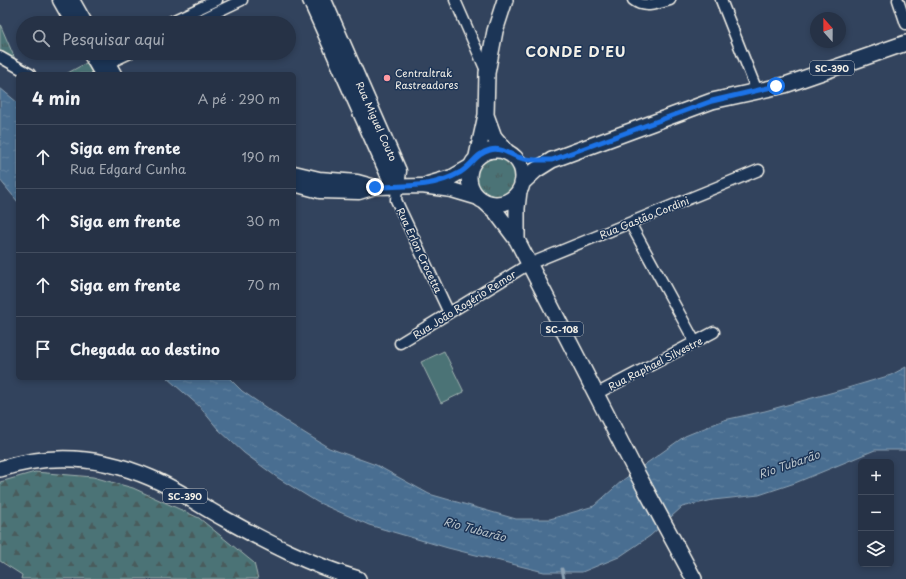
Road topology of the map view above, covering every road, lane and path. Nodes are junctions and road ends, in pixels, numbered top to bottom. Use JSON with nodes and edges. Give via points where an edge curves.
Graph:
{"nodes":[{"id":1,"x":60,"y":0,"type":"edge"},
{"id":2,"x":72,"y":0,"type":"edge"},
{"id":3,"x":216,"y":0,"type":"edge"},
{"id":4,"x":242,"y":0,"type":"edge"},
{"id":5,"x":310,"y":0,"type":"edge"},
{"id":6,"x":455,"y":0,"type":"edge"},
{"id":7,"x":505,"y":0,"type":"edge"},
{"id":8,"x":670,"y":0,"type":"edge"},
{"id":9,"x":721,"y":0,"type":"edge"},
{"id":10,"x":898,"y":0,"type":"edge"},
{"id":11,"x":635,"y":2,"type":"edge"},
{"id":12,"x":222,"y":4,"type":"edge"},
{"id":13,"x":323,"y":9,"type":"edge"},
{"id":14,"x":69,"y":16,"type":"edge"},
{"id":15,"x":81,"y":16,"type":"edge"},
{"id":16,"x":183,"y":16,"type":"edge"},
{"id":17,"x":204,"y":16,"type":"edge"},
{"id":18,"x":906,"y":24,"type":"edge"},
{"id":19,"x":906,"y":43,"type":"edge"},
{"id":20,"x":0,"y":57,"type":"edge"},
{"id":21,"x":26,"y":72,"type":"edge"},
{"id":22,"x":486,"y":73,"type":"junction"},
{"id":23,"x":757,"y":91,"type":"junction"},
{"id":24,"x":486,"y":115,"type":"junction"},
{"id":25,"x":510,"y":154,"type":"junction"},
{"id":26,"x":552,"y":160,"type":"junction"},
{"id":27,"x":474,"y":161,"type":"junction"},
{"id":28,"x":760,"y":170,"type":"dead end"},
{"id":29,"x":296,"y":179,"type":"edge"},
{"id":30,"x":397,"y":186,"type":"junction"},
{"id":31,"x":422,"y":186,"type":"junction"},
{"id":32,"x":520,"y":187,"type":"junction"},
{"id":33,"x":482,"y":200,"type":"junction"},
{"id":34,"x":630,"y":223,"type":"junction"},
{"id":35,"x":517,"y":240,"type":"junction"},
{"id":36,"x":528,"y":264,"type":"junction"},
{"id":37,"x":449,"y":313,"type":"junction"},
{"id":38,"x":714,"y":332,"type":"dead end"},
{"id":39,"x":695,"y":342,"type":"junction"},
{"id":40,"x":400,"y":343,"type":"dead end"},
{"id":41,"x":596,"y":394,"type":"junction"},
{"id":42,"x":0,"y":469,"type":"edge"},
{"id":43,"x":693,"y":576,"type":"edge"},
{"id":44,"x":358,"y":579,"type":"edge"}],
"edges":[{"from":1,"to":14,"type":"main road"},
{"from":2,"to":15,"type":"main road"},
{"from":3,"to":16,"type":"street"},
{"from":4,"to":12,"type":"street"},
{"from":5,"to":13,"type":"main road","name":"Rua Miguel Couto"},
{"from":6,"to":22,"type":"street"},
{"from":7,"to":22,"type":"main road"},
{"from":8,"to":11,"type":"street","via":[[646,6]]},
{"from":9,"to":23,"type":"street"},
{"from":10,"to":18,"type":"street"},
{"from":12,"to":17,"type":"street"},
{"from":13,"to":30,"type":"main road","name":"Rua Miguel Couto","via":[[343,60],[399,171]]},
{"from":19,"to":23,"type":"main road","number":"SC-390","via":[[792,82]]},
{"from":20,"to":21,"type":"street"},
{"from":22,"to":24,"type":"main road"},
{"from":23,"to":26,"type":"main road","number":"SC-390","via":[[712,101]]},
{"from":24,"to":25,"type":"main road","via":[[494,137]]},
{"from":24,"to":27,"type":"main road"},
{"from":25,"to":26,"type":"main road","number":"SC-390","via":[[528,160]]},
{"from":25,"to":27,"type":"main road","via":[[491,150],[484,152]]},
{"from":25,"to":32,"type":"main road","via":[[522,168]]},
{"from":26,"to":32,"type":"main road","number":"SC-390","via":[[536,170]]},
{"from":27,"to":31,"type":"main road","via":[[452,177]]},
{"from":27,"to":33,"type":"main road","via":[[468,174],[469,183],[473,192]]},
{"from":28,"to":34,"type":"street","name":"Rua Gastão Cordini"},
{"from":29,"to":30,"type":"main road","via":[[312,189],[327,191],[359,192],[375,187]]},
{"from":30,"to":31,"type":"main road"},
{"from":30,"to":37,"type":"street","name":"Rua Erlon Crocetta","via":[[396,200]]},
{"from":31,"to":33,"type":"main road","via":[[457,191]]},
{"from":32,"to":33,"type":"main road","via":[[512,198],[504,203],[494,204]]},
{"from":32,"to":35,"type":"main road","number":"SC-108"},
{"from":33,"to":35,"type":"main road","number":"SC-108","via":[[496,212]]},
{"from":34,"to":36,"type":"street","name":"Rua Gastão Cordini"},
{"from":34,"to":39,"type":"street"},
{"from":35,"to":36,"type":"main road","number":"SC-108"},
{"from":36,"to":37,"type":"street","name":"Rua João Rogério Remor"},
{"from":36,"to":41,"type":"main road","number":"SC-108"},
{"from":37,"to":40,"type":"street","name":"Rua João Rogério Remor"},
{"from":38,"to":39,"type":"street","name":"Rua Raphael Silvestre"},
{"from":39,"to":41,"type":"street","name":"Rua Raphael Silvestre"},
{"from":41,"to":43,"type":"main road","number":"SC-108"},
{"from":42,"to":44,"type":"main road","number":"SC-390","via":[[49,458],[66,458],[99,462],[133,471],[170,487],[224,519],[289,552]]}]}
